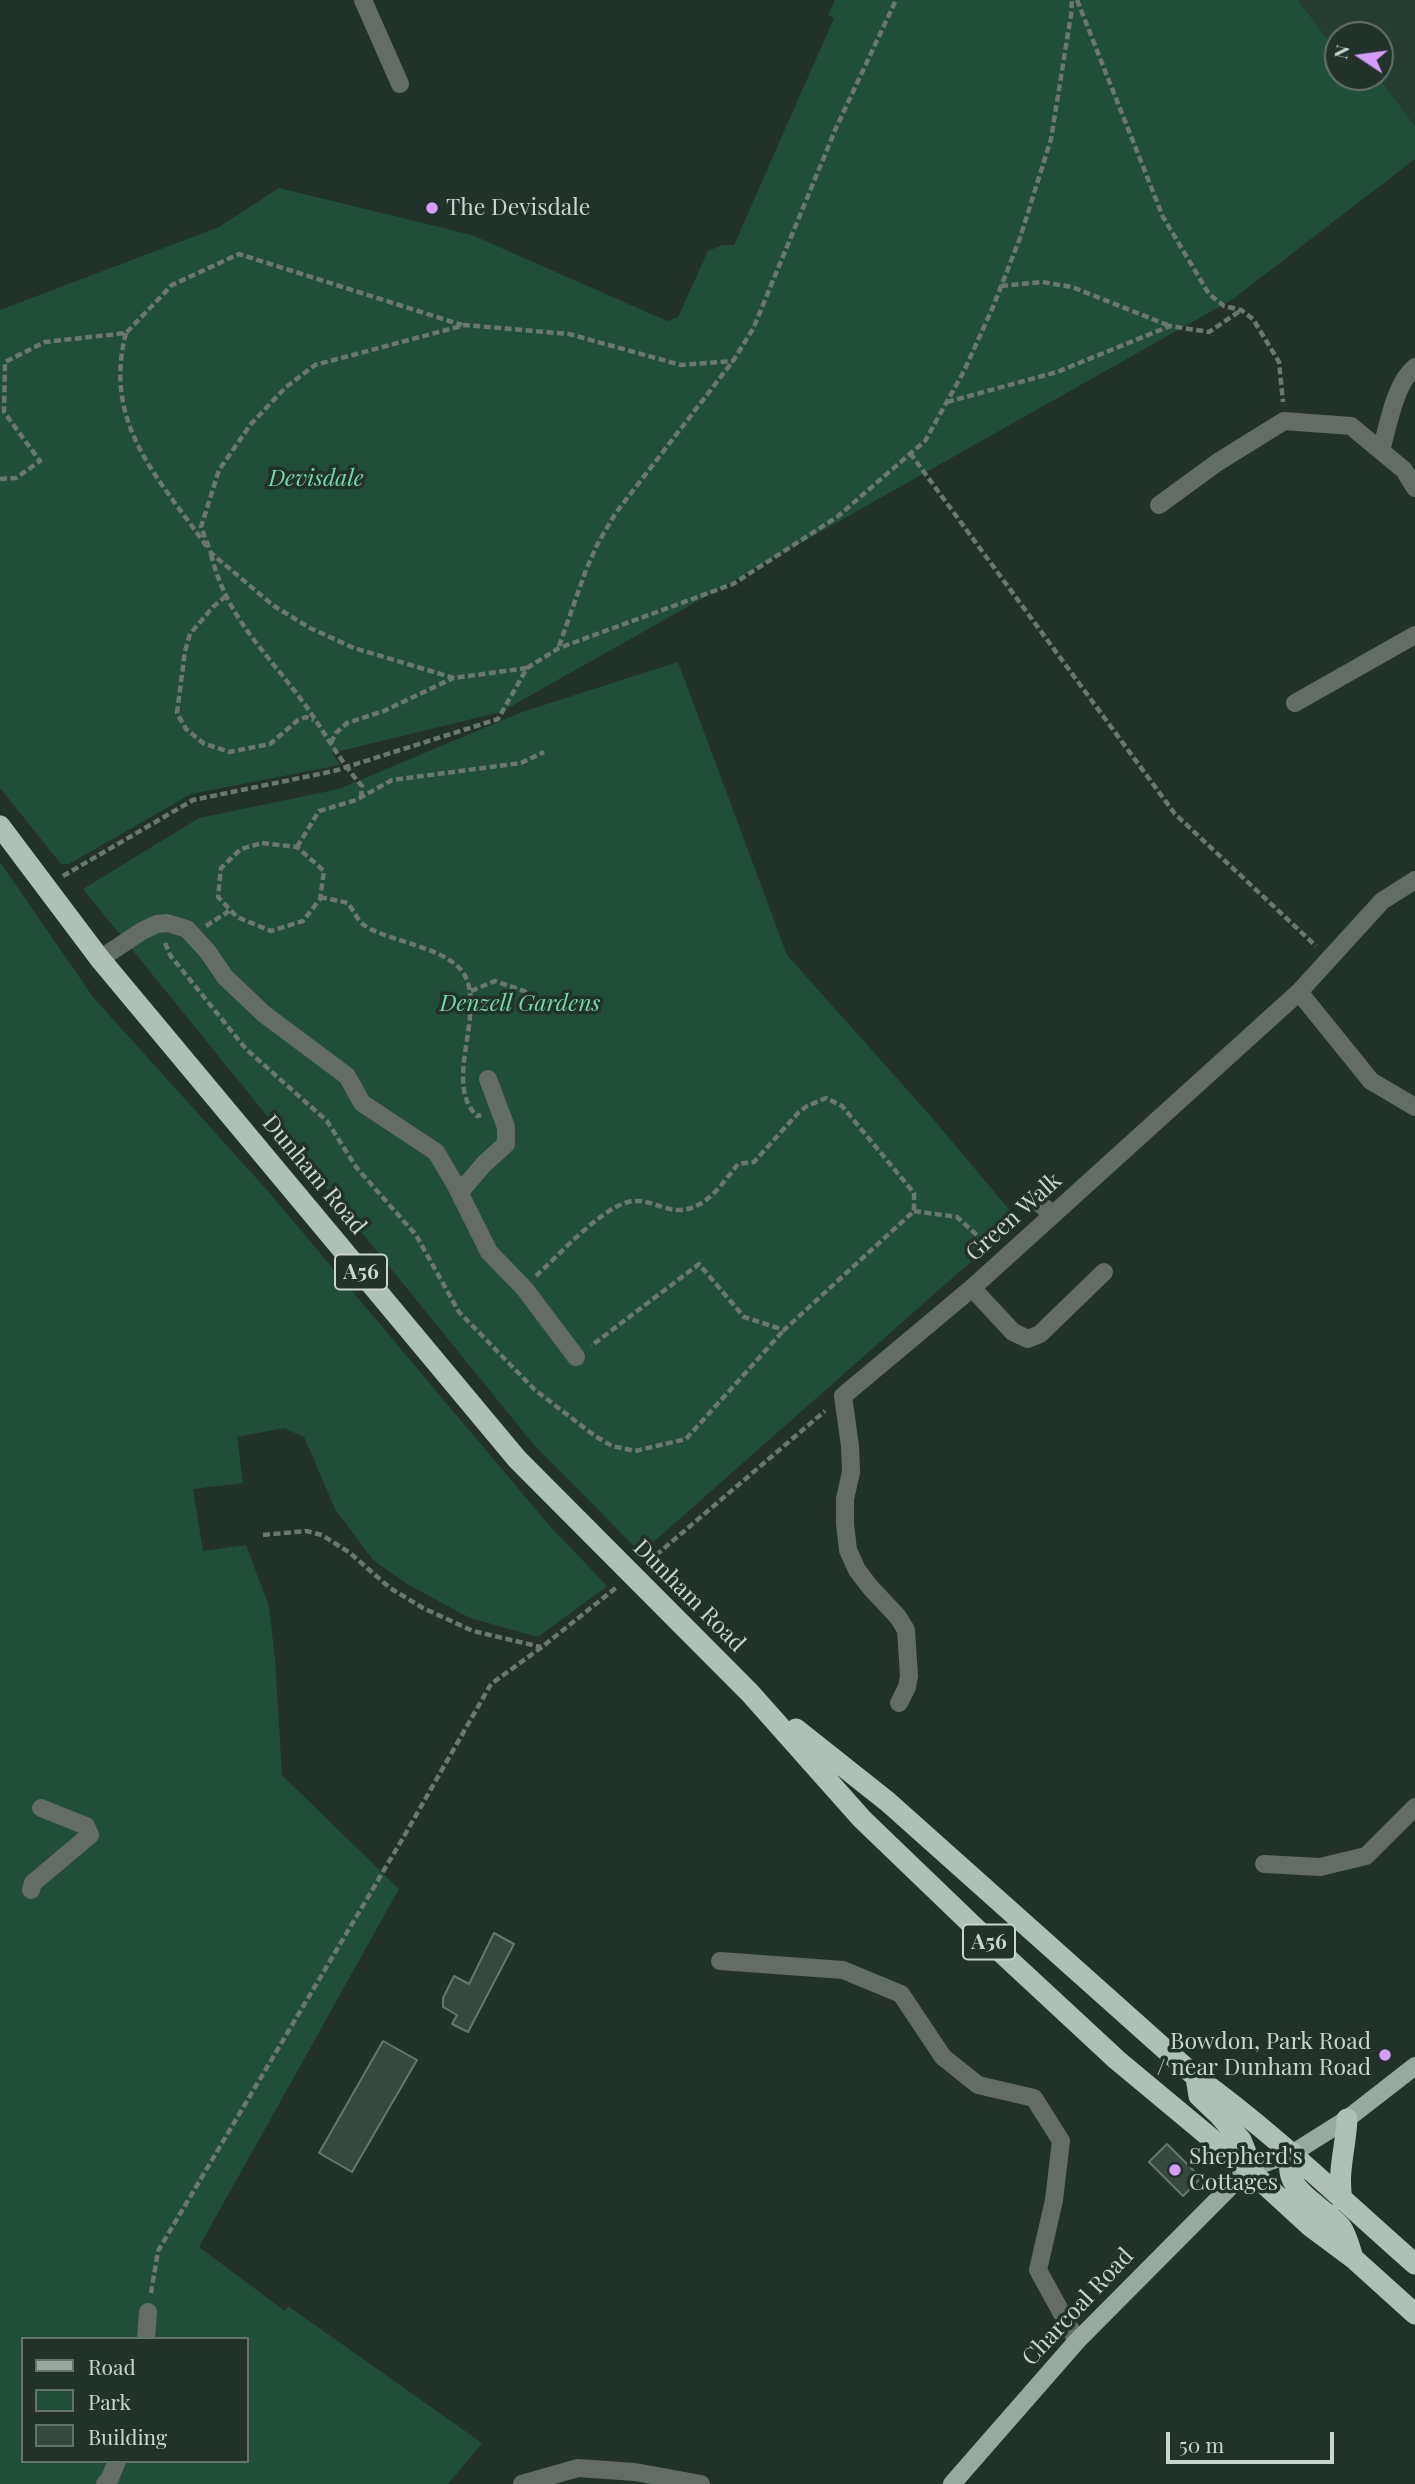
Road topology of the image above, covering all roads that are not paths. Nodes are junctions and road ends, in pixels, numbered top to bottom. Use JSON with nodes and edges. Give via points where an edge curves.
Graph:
{"nodes":[{"id":1,"x":363,"y":0,"type":"edge"},
{"id":2,"x":400,"y":84,"type":"dead end"},
{"id":3,"x":1415,"y":367,"type":"edge"},
{"id":4,"x":1381,"y":451,"type":"junction"},
{"id":5,"x":1415,"y":488,"type":"edge"},
{"id":6,"x":1159,"y":505,"type":"dead end"},
{"id":7,"x":1415,"y":635,"type":"edge"},
{"id":8,"x":1295,"y":703,"type":"dead end"},
{"id":9,"x":0,"y":826,"type":"edge"},
{"id":10,"x":1415,"y":880,"type":"edge"},
{"id":11,"x":100,"y":959,"type":"junction"},
{"id":12,"x":1299,"y":992,"type":"junction"},
{"id":13,"x":488,"y":1079,"type":"dead end"},
{"id":14,"x":1415,"y":1107,"type":"edge"},
{"id":15,"x":460,"y":1192,"type":"junction"},
{"id":16,"x":1038,"y":1202,"type":"dead end"},
{"id":17,"x":1053,"y":1215,"type":"junction"},
{"id":18,"x":1104,"y":1272,"type":"dead end"},
{"id":19,"x":972,"y":1288,"type":"junction"},
{"id":20,"x":576,"y":1357,"type":"road end"},
{"id":21,"x":750,"y":1693,"type":"junction"},
{"id":22,"x":899,"y":1703,"type":"dead end"},
{"id":23,"x":1415,"y":1807,"type":"edge"},
{"id":24,"x":41,"y":1808,"type":"dead end"},
{"id":25,"x":1264,"y":1864,"type":"dead end"},
{"id":26,"x":32,"y":1890,"type":"dead end"},
{"id":27,"x":720,"y":1961,"type":"dead end"},
{"id":28,"x":1415,"y":2066,"type":"edge"},
{"id":29,"x":1196,"y":2077,"type":"junction"},
{"id":30,"x":1347,"y":2119,"type":"junction"},
{"id":31,"x":1293,"y":2153,"type":"junction"},
{"id":32,"x":1248,"y":2169,"type":"junction"},
{"id":33,"x":1342,"y":2200,"type":"junction"},
{"id":34,"x":1353,"y":2258,"type":"junction"},
{"id":35,"x":1415,"y":2264,"type":"edge"},
{"id":36,"x":148,"y":2312,"type":"road end"},
{"id":37,"x":1415,"y":2314,"type":"edge"},
{"id":38,"x":146,"y":2337,"type":"edge"},
{"id":39,"x":1077,"y":2341,"type":"junction"},
{"id":40,"x":116,"y":2463,"type":"edge"},
{"id":41,"x":105,"y":2484,"type":"edge"},
{"id":42,"x":522,"y":2484,"type":"edge"},
{"id":43,"x":701,"y":2484,"type":"edge"},
{"id":44,"x":952,"y":2484,"type":"edge"}],
"edges":[{"from":1,"to":2,"type":"street"},
{"from":3,"to":4,"type":"street","via":[[1392,409]]},
{"from":4,"to":5,"type":"street","via":[[1405,470]]},
{"from":4,"to":6,"type":"street","via":[[1351,426],[1284,421]]},
{"from":7,"to":8,"type":"street"},
{"from":9,"to":11,"type":"highway","name":"Dunham Road","number":"A56"},
{"from":10,"to":12,"type":"street","name":"Green Walk","via":[[1382,901]]},
{"from":11,"to":15,"type":"street","via":[[157,924],[187,929],[225,977],[264,1014],[347,1076],[362,1103],[436,1152]]},
{"from":11,"to":21,"type":"highway","name":"Dunham Road","number":"A56","via":[[517,1459]]},
{"from":12,"to":14,"type":"street","via":[[1371,1081]]},
{"from":12,"to":17,"type":"street","name":"Green Walk"},
{"from":13,"to":15,"type":"street","via":[[506,1127],[506,1144]]},
{"from":15,"to":20,"type":"street","via":[[489,1252],[524,1288]]},
{"from":16,"to":17,"type":"street"},
{"from":17,"to":19,"type":"street","name":"Green Walk"},
{"from":18,"to":19,"type":"street","via":[[1040,1334],[1027,1339],[1013,1332]]},
{"from":19,"to":22,"type":"street","name":"Green Walk","via":[[844,1396],[851,1459],[845,1499],[848,1549],[857,1570],[906,1630],[909,1676]]},
{"from":21,"to":29,"type":"highway","name":"Dunham Road","number":"A56","via":[[888,1802]]},
{"from":21,"to":32,"type":"highway","name":"Dunham Road","number":"A56","via":[[862,1819],[992,1944],[1117,2060]]},
{"from":23,"to":25,"type":"street","via":[[1366,1856],[1320,1867]]},
{"from":24,"to":26,"type":"street","via":[[86,1826],[90,1835],[33,1883]]},
{"from":27,"to":39,"type":"street","via":[[843,1970],[901,1994],[943,2057],[978,2085],[1034,2098],[1060,2141],[1054,2200],[1038,2270]]},
{"from":28,"to":30,"type":"main road"},
{"from":29,"to":31,"type":"highway","name":"Dunham Road","number":"A56"},
{"from":29,"to":32,"type":"highway","via":[[1199,2096],[1245,2147]]},
{"from":30,"to":31,"type":"main road"},
{"from":30,"to":33,"type":"highway","via":[[1340,2169]]},
{"from":31,"to":32,"type":"main road"},
{"from":31,"to":33,"type":"highway","name":"Dunham Road","number":"A56"},
{"from":31,"to":34,"type":"highway","via":[[1289,2170],[1295,2186],[1342,2228]]},
{"from":32,"to":34,"type":"highway","name":"Dunham Road","number":"A56"},
{"from":32,"to":39,"type":"main road","name":"Charcoal Road"},
{"from":33,"to":35,"type":"highway","name":"Dunham Road","number":"A56"},
{"from":34,"to":37,"type":"highway","name":"Dunham Road","number":"A56"},
{"from":36,"to":38,"type":"street"},
{"from":39,"to":44,"type":"main road","name":"Charcoal Road"},
{"from":40,"to":41,"type":"street"},
{"from":42,"to":43,"type":"street","via":[[578,2468]]}]}
